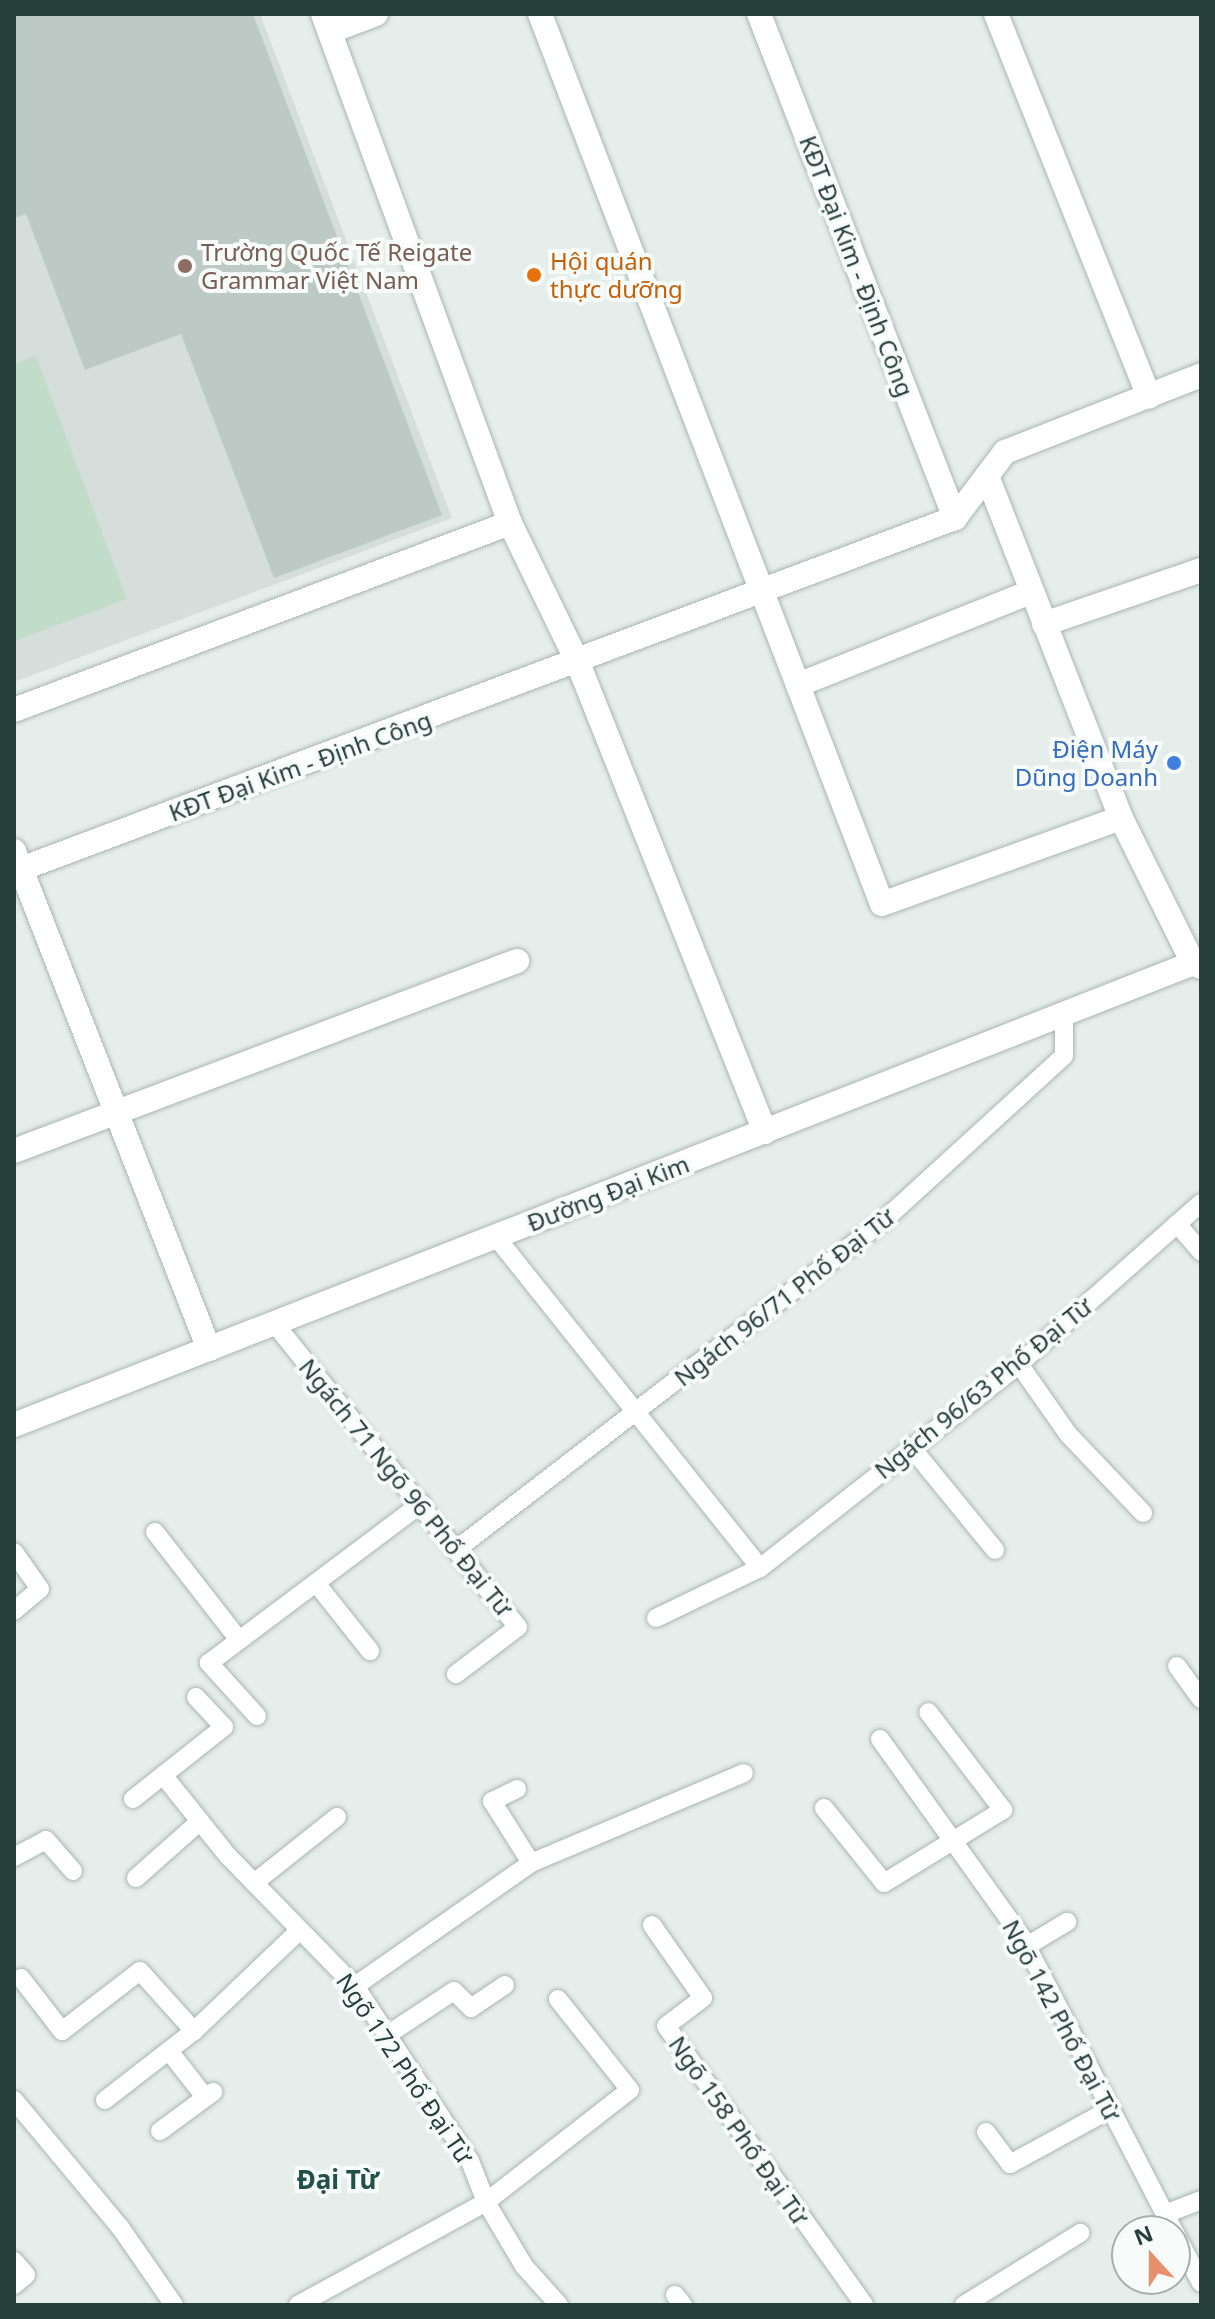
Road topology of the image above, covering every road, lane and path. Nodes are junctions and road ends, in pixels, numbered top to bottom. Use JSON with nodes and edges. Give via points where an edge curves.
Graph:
{"nodes":[{"id":1,"x":376,"y":14,"type":"edge"},
{"id":2,"x":540,"y":14,"type":"edge"},
{"id":3,"x":759,"y":14,"type":"edge"},
{"id":4,"x":996,"y":14,"type":"edge"},
{"id":5,"x":327,"y":22,"type":"edge"},
{"id":6,"x":1201,"y":375,"type":"edge"},
{"id":7,"x":1149,"y":396,"type":"junction"},
{"id":8,"x":987,"y":476,"type":"junction"},
{"id":9,"x":955,"y":518,"type":"junction"},
{"id":10,"x":510,"y":523,"type":"junction"},
{"id":11,"x":1201,"y":570,"type":"edge"},
{"id":12,"x":1031,"y":592,"type":"junction"},
{"id":13,"x":763,"y":593,"type":"junction"},
{"id":14,"x":1044,"y":624,"type":"junction"},
{"id":15,"x":578,"y":663,"type":"junction"},
{"id":16,"x":798,"y":685,"type":"junction"},
{"id":17,"x":14,"y":710,"type":"edge"},
{"id":18,"x":1121,"y":818,"type":"junction"},
{"id":19,"x":18,"y":860,"type":"edge"},
{"id":20,"x":517,"y":961,"type":"dead end"},
{"id":21,"x":1198,"y":963,"type":"edge"},
{"id":22,"x":1064,"y":1014,"type":"junction"},
{"id":23,"x":117,"y":1112,"type":"junction"},
{"id":24,"x":765,"y":1132,"type":"junction"},
{"id":25,"x":14,"y":1151,"type":"edge"},
{"id":26,"x":1201,"y":1203,"type":"edge"},
{"id":27,"x":1177,"y":1224,"type":"junction"},
{"id":28,"x":496,"y":1237,"type":"junction"},
{"id":29,"x":1201,"y":1252,"type":"edge"},
{"id":30,"x":275,"y":1324,"type":"junction"},
{"id":31,"x":209,"y":1349,"type":"junction"},
{"id":32,"x":1019,"y":1364,"type":"junction"},
{"id":33,"x":638,"y":1412,"type":"junction"},
{"id":34,"x":14,"y":1425,"type":"edge"},
{"id":35,"x":911,"y":1447,"type":"junction"},
{"id":36,"x":422,"y":1503,"type":"junction"},
{"id":37,"x":1143,"y":1513,"type":"dead end"},
{"id":38,"x":155,"y":1532,"type":"dead end"},
{"id":39,"x":457,"y":1549,"type":"junction"},
{"id":40,"x":995,"y":1550,"type":"dead end"},
{"id":41,"x":14,"y":1552,"type":"edge"},
{"id":42,"x":760,"y":1568,"type":"junction"},
{"id":43,"x":316,"y":1583,"type":"junction"},
{"id":44,"x":14,"y":1611,"type":"edge"},
{"id":45,"x":656,"y":1618,"type":"dead end"},
{"id":46,"x":239,"y":1640,"type":"junction"},
{"id":47,"x":370,"y":1651,"type":"dead end"},
{"id":48,"x":1177,"y":1666,"type":"dead end"},
{"id":49,"x":456,"y":1674,"type":"dead end"},
{"id":50,"x":196,"y":1697,"type":"dead end"},
{"id":51,"x":1201,"y":1699,"type":"edge"},
{"id":52,"x":928,"y":1712,"type":"dead end"},
{"id":53,"x":257,"y":1716,"type":"dead end"},
{"id":54,"x":880,"y":1739,"type":"dead end"},
{"id":55,"x":744,"y":1773,"type":"dead end"},
{"id":56,"x":163,"y":1775,"type":"junction"},
{"id":57,"x":517,"y":1789,"type":"dead end"},
{"id":58,"x":133,"y":1799,"type":"dead end"},
{"id":59,"x":824,"y":1808,"type":"dead end"},
{"id":60,"x":337,"y":1817,"type":"dead end"},
{"id":61,"x":199,"y":1822,"type":"junction"},
{"id":62,"x":956,"y":1841,"type":"junction"},
{"id":63,"x":14,"y":1857,"type":"edge"},
{"id":64,"x":531,"y":1863,"type":"junction"},
{"id":65,"x":73,"y":1871,"type":"dead end"},
{"id":66,"x":136,"y":1878,"type":"dead end"},
{"id":67,"x":254,"y":1883,"type":"junction"},
{"id":68,"x":1067,"y":1922,"type":"dead end"},
{"id":69,"x":652,"y":1925,"type":"dead end"},
{"id":70,"x":300,"y":1930,"type":"junction"},
{"id":71,"x":1027,"y":1946,"type":"junction"},
{"id":72,"x":21,"y":1978,"type":"dead end"},
{"id":73,"x":505,"y":1985,"type":"dead end"},
{"id":74,"x":355,"y":1986,"type":"junction"},
{"id":75,"x":558,"y":1999,"type":"dead end"},
{"id":76,"x":194,"y":2031,"type":"junction"},
{"id":77,"x":387,"y":2035,"type":"junction"},
{"id":78,"x":169,"y":2051,"type":"junction"},
{"id":79,"x":14,"y":2100,"type":"edge"},
{"id":80,"x":105,"y":2100,"type":"dead end"},
{"id":81,"x":1111,"y":2109,"type":"junction"},
{"id":82,"x":160,"y":2131,"type":"dead end"},
{"id":83,"x":986,"y":2132,"type":"dead end"},
{"id":84,"x":1201,"y":2200,"type":"edge"},
{"id":85,"x":486,"y":2202,"type":"junction"},
{"id":86,"x":1165,"y":2214,"type":"joint"},
{"id":87,"x":1080,"y":2233,"type":"dead end"},
{"id":88,"x":14,"y":2261,"type":"edge"},
{"id":89,"x":1191,"y":2264,"type":"edge"},
{"id":90,"x":1201,"y":2283,"type":"edge"},
{"id":91,"x":14,"y":2285,"type":"edge"},
{"id":92,"x":174,"y":2305,"type":"edge"},
{"id":93,"x":298,"y":2305,"type":"edge"},
{"id":94,"x":559,"y":2305,"type":"edge"},
{"id":95,"x":864,"y":2305,"type":"edge"},
{"id":96,"x":964,"y":2305,"type":"edge"}],
"edges":[{"from":1,"to":5,"type":"street"},
{"from":2,"to":13,"type":"street"},
{"from":3,"to":9,"type":"street","name":"KĐT Đại Kim - Định Công"},
{"from":4,"to":7,"type":"street"},
{"from":5,"to":10,"type":"street"},
{"from":6,"to":7,"type":"street"},
{"from":7,"to":8,"type":"street","via":[[1005,452]]},
{"from":8,"to":9,"type":"street"},
{"from":8,"to":12,"type":"street"},
{"from":9,"to":13,"type":"street","name":"KĐT Đại Kim - Định Công"},
{"from":10,"to":15,"type":"street"},
{"from":10,"to":17,"type":"street"},
{"from":11,"to":14,"type":"street"},
{"from":12,"to":14,"type":"street"},
{"from":12,"to":16,"type":"street"},
{"from":13,"to":15,"type":"street","name":"KĐT Đại Kim - Định Công"},
{"from":13,"to":16,"type":"street"},
{"from":14,"to":18,"type":"street"},
{"from":15,"to":19,"type":"street","name":"KĐT Đại Kim - Định Công"},
{"from":15,"to":24,"type":"street"},
{"from":16,"to":18,"type":"street","via":[[882,904]]},
{"from":18,"to":21,"type":"street"},
{"from":19,"to":23,"type":"street","name":"KĐT Đại Kim - Định Công"},
{"from":20,"to":23,"type":"street"},
{"from":21,"to":22,"type":"street","name":"Đường Đại Kim"},
{"from":22,"to":24,"type":"street","name":"Đường Đại Kim"},
{"from":22,"to":33,"type":"lane","name":"Ngách 96/71 Phố Đại Từ","via":[[1064,1056],[882,1222]]},
{"from":23,"to":25,"type":"street"},
{"from":23,"to":31,"type":"street","name":"KĐT Đại Kim - Định Công"},
{"from":24,"to":28,"type":"street","name":"Đường Đại Kim"},
{"from":26,"to":27,"type":"lane","name":"Ngách 96/63 Phố Đại Từ"},
{"from":27,"to":29,"type":"lane"},
{"from":27,"to":32,"type":"lane","name":"Ngách 96/63 Phố Đại Từ"},
{"from":28,"to":30,"type":"street","name":"Đường Đại Kim"},
{"from":28,"to":33,"type":"lane"},
{"from":30,"to":31,"type":"street","name":"Đường Đại Kim"},
{"from":30,"to":36,"type":"lane","name":"Ngách 71 Ngõ 96 Phố Đại Từ"},
{"from":31,"to":34,"type":"street","name":"Đường Đại Kim"},
{"from":32,"to":35,"type":"lane","name":"Ngách 96/63 Phố Đại Từ"},
{"from":32,"to":37,"type":"lane","via":[[1068,1434]]},
{"from":33,"to":39,"type":"lane","name":"Ngách 96/71 Phố Đại Từ"},
{"from":33,"to":42,"type":"lane"},
{"from":35,"to":40,"type":"lane"},
{"from":35,"to":42,"type":"lane","name":"Ngách 96/63 Phố Đại Từ"},
{"from":36,"to":39,"type":"lane","name":"Ngách 71 Ngõ 96 Phố Đại Từ"},
{"from":36,"to":43,"type":"lane"},
{"from":38,"to":46,"type":"lane"},
{"from":39,"to":49,"type":"lane","name":"Ngách 71 Ngõ 96 Phố Đại Từ","via":[[518,1627]]},
{"from":41,"to":44,"type":"lane","via":[[40,1589]]},
{"from":42,"to":45,"type":"lane","name":"Ngách 96/63 Phố Đại Từ"},
{"from":43,"to":46,"type":"lane"},
{"from":43,"to":47,"type":"lane"},
{"from":46,"to":53,"type":"lane","via":[[209,1663]]},
{"from":48,"to":51,"type":"lane"},
{"from":50,"to":56,"type":"lane","via":[[224,1727]]},
{"from":52,"to":62,"type":"lane","via":[[1003,1810]]},
{"from":54,"to":62,"type":"lane","name":"Ngõ 142 Phố Đại Từ"},
{"from":55,"to":64,"type":"lane"},
{"from":56,"to":58,"type":"lane"},
{"from":56,"to":61,"type":"lane","name":"Ngõ 172 Phố Đại Từ"},
{"from":57,"to":64,"type":"lane","via":[[492,1801]]},
{"from":59,"to":62,"type":"lane","via":[[884,1883]]},
{"from":60,"to":67,"type":"lane"},
{"from":61,"to":66,"type":"lane"},
{"from":61,"to":67,"type":"lane","name":"Ngõ 172 Phố Đại Từ"},
{"from":62,"to":71,"type":"lane","name":"Ngõ 142 Phố Đại Từ"},
{"from":63,"to":65,"type":"lane","via":[[46,1840]]},
{"from":64,"to":74,"type":"lane"},
{"from":67,"to":70,"type":"lane","name":"Ngõ 172 Phố Đại Từ"},
{"from":68,"to":71,"type":"lane"},
{"from":69,"to":95,"type":"lane","name":"Ngõ 158 Phố Đại Từ","via":[[703,1998],[666,2026]]},
{"from":70,"to":74,"type":"lane","name":"Ngõ 172 Phố Đại Từ"},
{"from":70,"to":76,"type":"lane"},
{"from":71,"to":81,"type":"lane","name":"Ngõ 142 Phố Đại Từ"},
{"from":72,"to":76,"type":"lane","via":[[62,2031],[140,1971]]},
{"from":73,"to":77,"type":"lane","via":[[471,2008],[454,1991]]},
{"from":74,"to":77,"type":"lane","name":"Ngõ 172 Phố Đại Từ"},
{"from":75,"to":85,"type":"lane","via":[[630,2090]]},
{"from":76,"to":78,"type":"lane"},
{"from":77,"to":85,"type":"lane","name":"Ngõ 172 Phố Đại Từ","via":[[470,2161]]},
{"from":78,"to":80,"type":"lane"},
{"from":78,"to":82,"type":"lane","via":[[209,2094]]},
{"from":79,"to":92,"type":"lane","via":[[120,2227]]},
{"from":81,"to":83,"type":"lane","via":[[1010,2164]]},
{"from":81,"to":86,"type":"lane","name":"Ngõ 142 Phố Đại Từ"},
{"from":84,"to":86,"type":"lane"},
{"from":85,"to":93,"type":"lane"},
{"from":85,"to":94,"type":"lane","name":"Ngõ 172 Phố Đại Từ","via":[[524,2266]]},
{"from":87,"to":96,"type":"lane"},
{"from":88,"to":91,"type":"lane","via":[[26,2275]]},
{"from":89,"to":90,"type":"lane","name":"Ngõ 142 Phố Đại Từ"}]}
